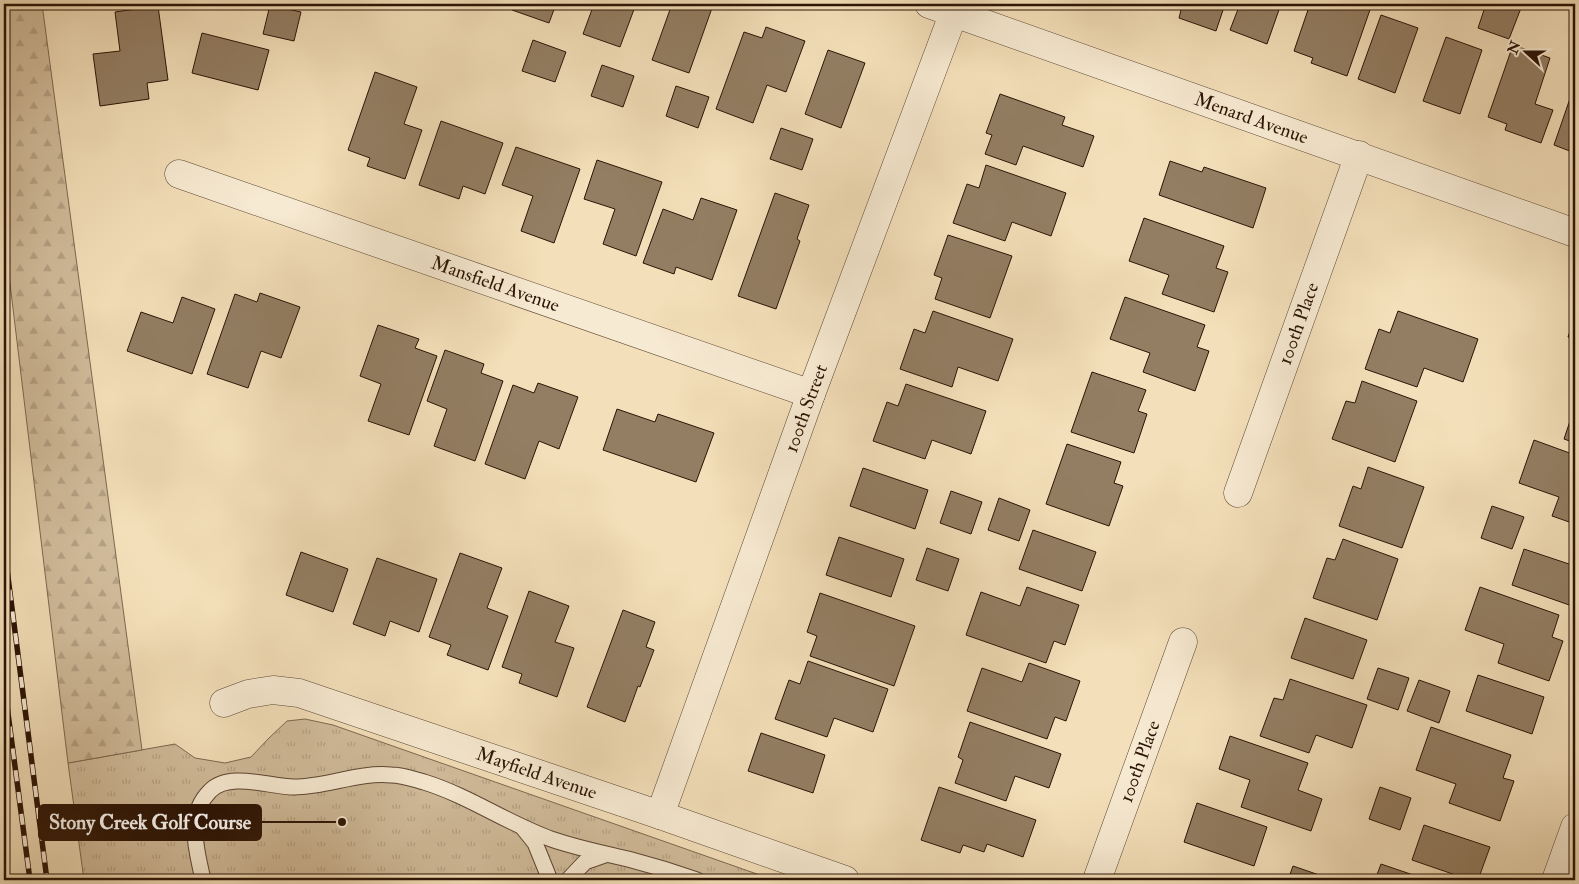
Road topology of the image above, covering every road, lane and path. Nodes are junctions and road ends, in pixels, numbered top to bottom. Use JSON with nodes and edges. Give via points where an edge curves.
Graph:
{"nodes":[{"id":1,"x":947,"y":7,"type":"edge"},
{"id":2,"x":1359,"y":156,"type":"junction"},
{"id":3,"x":180,"y":174,"type":"dead end"},
{"id":4,"x":1575,"y":233,"type":"edge"},
{"id":5,"x":811,"y":394,"type":"junction"},
{"id":6,"x":1238,"y":492,"type":"dead end"},
{"id":7,"x":1183,"y":642,"type":"dead end"},
{"id":8,"x":224,"y":703,"type":"dead end"},
{"id":9,"x":660,"y":815,"type":"junction"},
{"id":10,"x":522,"y":827,"type":"junction"},
{"id":11,"x":1575,"y":827,"type":"edge"},
{"id":12,"x":605,"y":854,"type":"junction"},
{"id":13,"x":203,"y":880,"type":"edge"},
{"id":14,"x":550,"y":880,"type":"edge"},
{"id":15,"x":568,"y":880,"type":"edge"},
{"id":16,"x":697,"y":880,"type":"edge"},
{"id":17,"x":845,"y":880,"type":"edge"},
{"id":18,"x":1097,"y":880,"type":"edge"},
{"id":19,"x":1556,"y":880,"type":"edge"}],
"edges":[{"from":1,"to":2,"type":"street","name":"Menard Avenue"},
{"from":1,"to":5,"type":"street","name":"100th Street"},
{"from":2,"to":4,"type":"street","name":"Menard Avenue"},
{"from":2,"to":6,"type":"street","name":"100th Place"},
{"from":3,"to":5,"type":"street","name":"Mansfield Avenue"},
{"from":5,"to":9,"type":"street","name":"100th Street"},
{"from":7,"to":18,"type":"street","name":"100th Place"},
{"from":8,"to":9,"type":"street","name":"Mayfield Avenue","via":[[248,694],[274,690],[300,693]]},
{"from":9,"to":17,"type":"street","name":"Mayfield Avenue"},
{"from":10,"to":12,"type":"lane","via":[[574,847]]},
{"from":10,"to":13,"type":"lane","via":[[458,795],[392,775],[372,774],[294,787],[250,781],[231,782],[217,785],[197,810],[194,838]]},
{"from":10,"to":14,"type":"lane","via":[[535,843]]},
{"from":11,"to":19,"type":"street"},
{"from":12,"to":15,"type":"lane","via":[[585,862]]},
{"from":12,"to":16,"type":"lane"}]}
